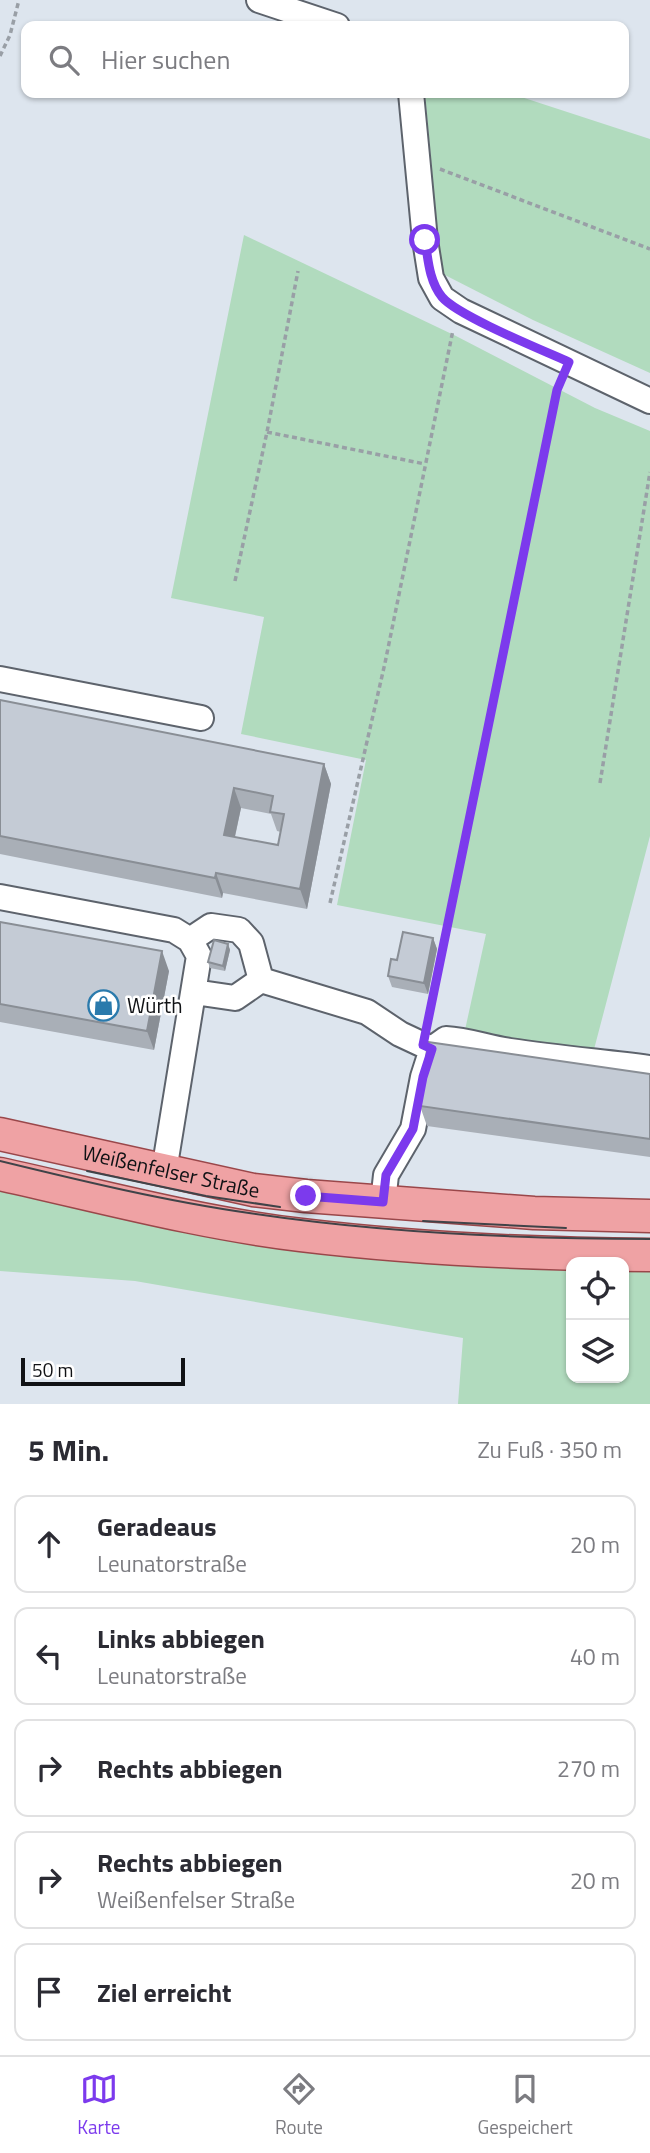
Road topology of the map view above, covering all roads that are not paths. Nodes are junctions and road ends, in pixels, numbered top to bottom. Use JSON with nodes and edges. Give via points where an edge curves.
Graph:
{"nodes":[{"id":1,"x":259,"y":0,"type":"edge"},
{"id":2,"x":322,"y":21,"type":"edge"},
{"id":3,"x":411,"y":98,"type":"edge"},
{"id":4,"x":650,"y":401,"type":"edge"},
{"id":5,"x":0,"y":679,"type":"edge"},
{"id":6,"x":201,"y":718,"type":"dead end"},
{"id":7,"x":0,"y":897,"type":"edge"},
{"id":8,"x":190,"y":940,"type":"junction"},
{"id":9,"x":261,"y":981,"type":"junction"},
{"id":10,"x":194,"y":992,"type":"junction"},
{"id":11,"x":427,"y":1047,"type":"junction"},
{"id":12,"x":650,"y":1068,"type":"edge"},
{"id":13,"x":0,"y":1134,"type":"edge"},
{"id":14,"x":163,"y":1171,"type":"junction"},
{"id":15,"x":0,"y":1174,"type":"edge"},
{"id":16,"x":383,"y":1202,"type":"junction"},
{"id":17,"x":650,"y":1216,"type":"edge"},
{"id":18,"x":650,"y":1255,"type":"edge"}],
"edges":[{"from":1,"to":2,"type":"lane"},
{"from":3,"to":4,"type":"lane","via":[[425,240],[431,278],[443,298],[461,311]]},
{"from":5,"to":6,"type":"lane"},
{"from":7,"to":8,"type":"lane","via":[[174,930]]},
{"from":8,"to":9,"type":"lane","via":[[211,926],[239,930],[251,943]]},
{"from":8,"to":10,"type":"lane","via":[[199,956]]},
{"from":9,"to":10,"type":"lane","via":[[234,998]]},
{"from":9,"to":11,"type":"lane","via":[[366,1012]]},
{"from":10,"to":14,"type":"lane"},
{"from":11,"to":12,"type":"lane","via":[[446,1039],[462,1040],[487,1048]]},
{"from":11,"to":16,"type":"lane","via":[[413,1129],[386,1175]]},
{"from":13,"to":14,"type":"main road","name":"Weißenfelser Straße"},
{"from":14,"to":16,"type":"main road","name":"Weißenfelser Straße","via":[[253,1190]]},
{"from":15,"to":18,"type":"main road","name":"Weißenfelser Straße","via":[[301,1236],[531,1253]]},
{"from":16,"to":17,"type":"main road","name":"Weißenfelser Straße"}]}
